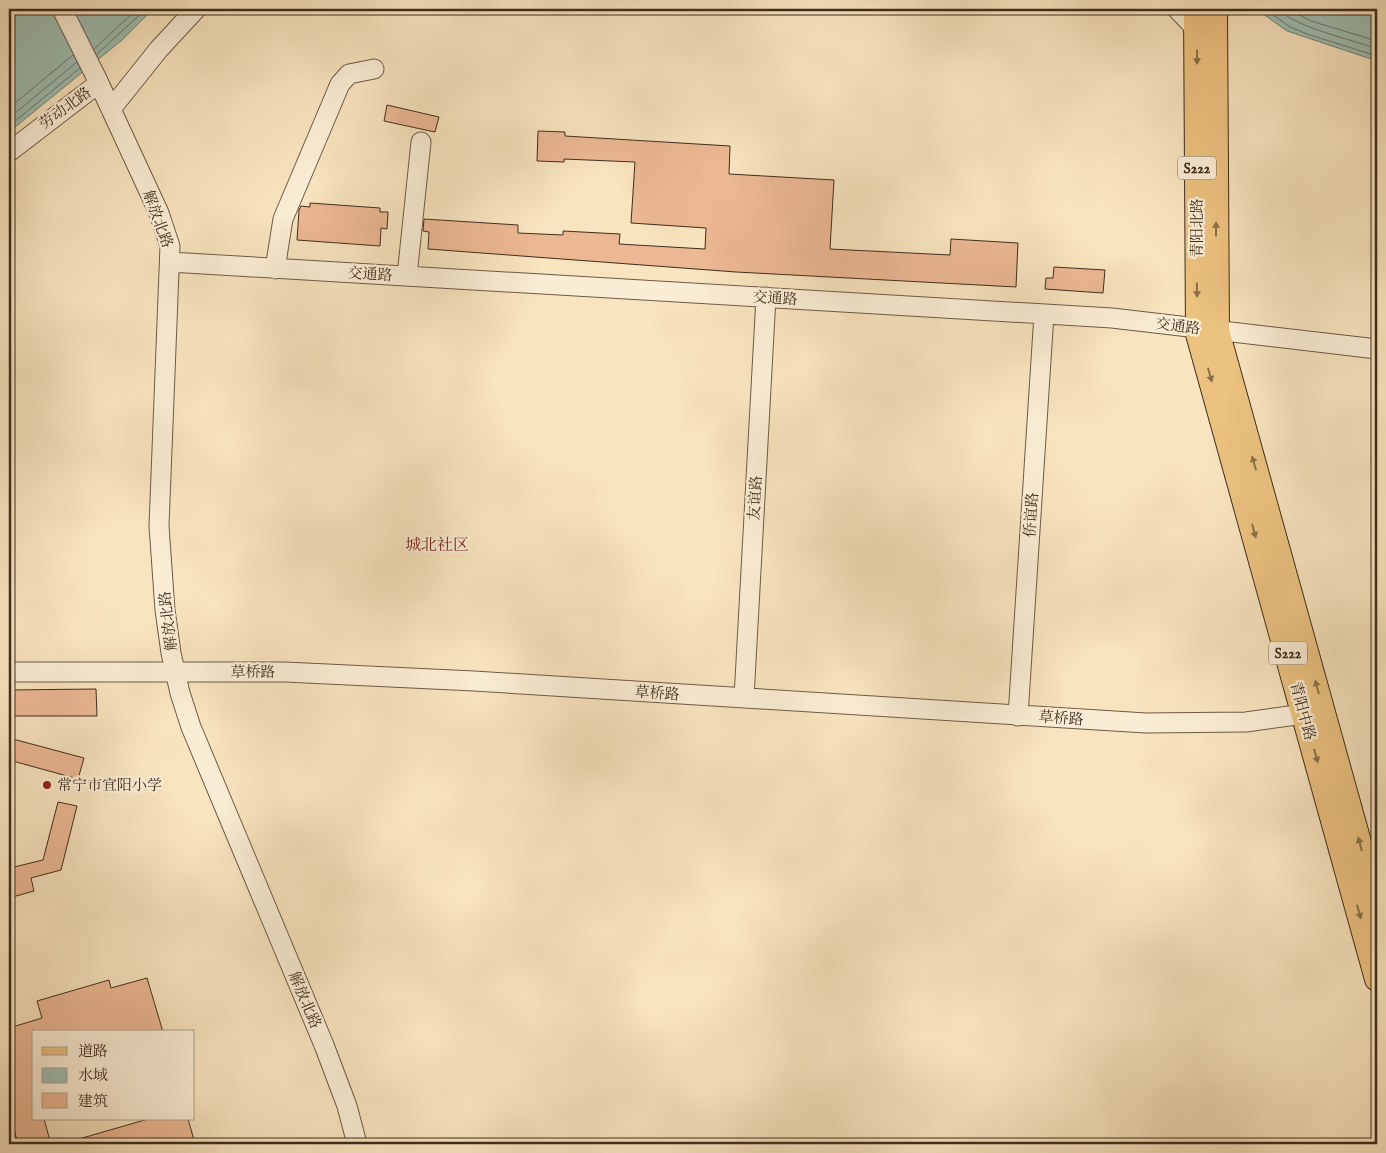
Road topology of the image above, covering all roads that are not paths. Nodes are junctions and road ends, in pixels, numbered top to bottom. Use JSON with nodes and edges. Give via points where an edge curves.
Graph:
{"nodes":[{"id":1,"x":62,"y":9,"type":"edge"},
{"id":2,"x":196,"y":9,"type":"edge"},
{"id":3,"x":1177,"y":9,"type":"edge"},
{"id":4,"x":1206,"y":17,"type":"edge"},
{"id":5,"x":374,"y":69,"type":"dead end"},
{"id":6,"x":98,"y":81,"type":"junction"},
{"id":7,"x":111,"y":109,"type":"junction"},
{"id":8,"x":421,"y":142,"type":"dead end"},
{"id":9,"x":9,"y":152,"type":"edge"},
{"id":10,"x":170,"y":262,"type":"junction"},
{"id":11,"x":276,"y":268,"type":"junction"},
{"id":12,"x":407,"y":276,"type":"junction"},
{"id":13,"x":766,"y":297,"type":"junction"},
{"id":14,"x":1044,"y":314,"type":"junction"},
{"id":15,"x":1210,"y":330,"type":"junction"},
{"id":16,"x":1377,"y":349,"type":"edge"},
{"id":17,"x":9,"y":672,"type":"edge"},
{"id":18,"x":175,"y":672,"type":"junction"},
{"id":19,"x":744,"y":698,"type":"junction"},
{"id":20,"x":1304,"y":714,"type":"junction"},
{"id":21,"x":1018,"y":716,"type":"junction"},
{"id":22,"x":1377,"y":908,"type":"edge"},
{"id":23,"x":1377,"y":978,"type":"edge"},
{"id":24,"x":356,"y":1144,"type":"edge"}],
"edges":[{"from":1,"to":6,"type":"street","name":"解放北路"},
{"from":2,"to":7,"type":"street"},
{"from":3,"to":4,"type":"street"},
{"from":4,"to":15,"type":"main road","name":"青阳北路","number":"S222"},
{"from":5,"to":11,"type":"street","via":[[349,74],[340,84],[283,218]]},
{"from":6,"to":7,"type":"street","name":"解放北路"},
{"from":6,"to":9,"type":"street","name":"劳动北路"},
{"from":7,"to":10,"type":"street","name":"解放北路","via":[[159,212],[170,246]]},
{"from":8,"to":12,"type":"street"},
{"from":10,"to":11,"type":"street","name":"交通路"},
{"from":10,"to":18,"type":"street","name":"解放北路","via":[[160,526],[165,610]]},
{"from":11,"to":12,"type":"street","name":"交通路"},
{"from":12,"to":13,"type":"street","name":"交通路"},
{"from":13,"to":14,"type":"street","name":"交通路"},
{"from":13,"to":19,"type":"street","name":"友谊路"},
{"from":14,"to":15,"type":"street","name":"交通路","via":[[1112,318]]},
{"from":14,"to":21,"type":"street","name":"侨谊路"},
{"from":15,"to":16,"type":"street","name":"交通路"},
{"from":15,"to":20,"type":"main road","name":"青阳中路","number":"S222","one_way":true},
{"from":22,"to":15,"type":"main road","name":"青阳中路","number":"S222","one_way":true},
{"from":17,"to":18,"type":"street","name":"草桥路"},
{"from":18,"to":19,"type":"street","name":"草桥路","via":[[295,673]]},
{"from":18,"to":24,"type":"street","name":"解放北路","via":[[191,727],[347,1106]]},
{"from":19,"to":21,"type":"street","name":"草桥路"},
{"from":20,"to":21,"type":"street","name":"草桥路","via":[[1246,722],[1146,723]]},
{"from":20,"to":23,"type":"main road","name":"青阳中路","number":"S222","one_way":true}]}
